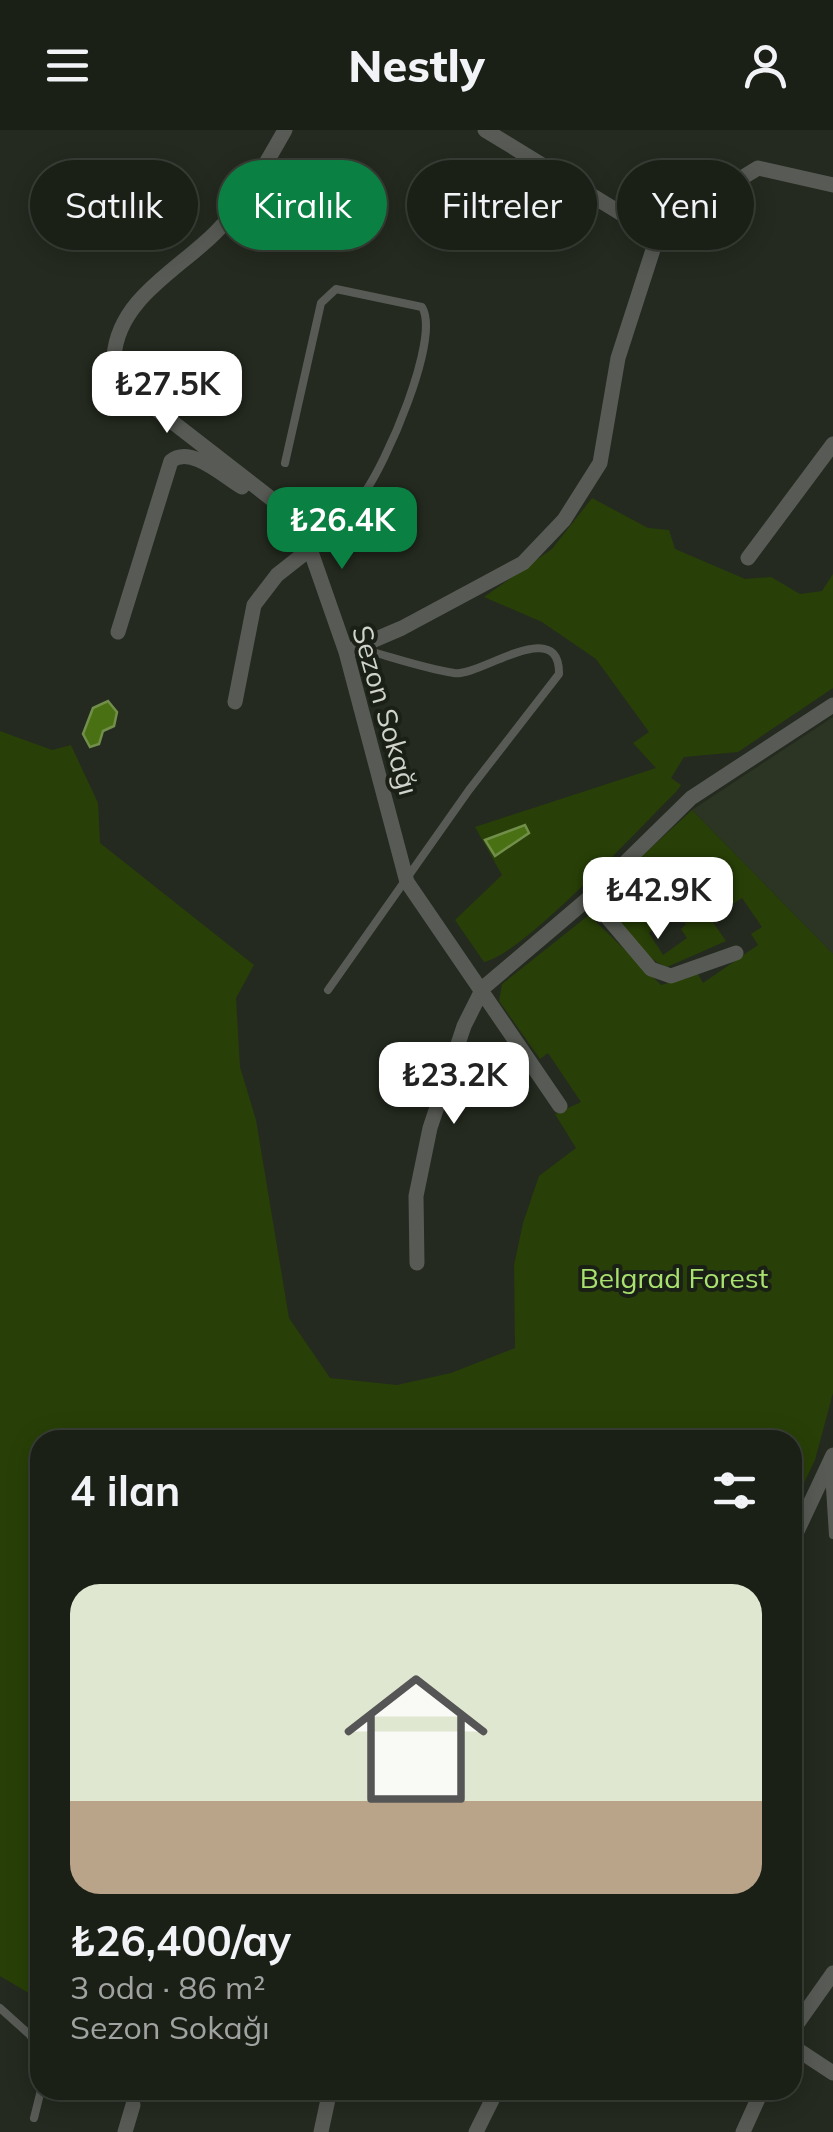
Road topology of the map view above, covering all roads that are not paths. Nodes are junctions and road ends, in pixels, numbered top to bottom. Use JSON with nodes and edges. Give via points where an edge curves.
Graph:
{"nodes":[{"id":1,"x":285,"y":130,"type":"edge"},
{"id":2,"x":484,"y":130,"type":"edge"},
{"id":3,"x":754,"y":170,"type":"edge"},
{"id":4,"x":833,"y":186,"type":"edge"},
{"id":5,"x":617,"y":211,"type":"edge"},
{"id":6,"x":653,"y":250,"type":"edge"},
{"id":7,"x":833,"y":444,"type":"edge"},
{"id":8,"x":286,"y":463,"type":"dead end"},
{"id":9,"x":291,"y":514,"type":"junction"},
{"id":10,"x":307,"y":552,"type":"junction"},
{"id":11,"x":748,"y":558,"type":"dead end"},
{"id":12,"x":118,"y":632,"type":"dead end"},
{"id":13,"x":351,"y":649,"type":"junction"},
{"id":14,"x":234,"y":702,"type":"dead end"},
{"id":15,"x":833,"y":705,"type":"edge"},
{"id":16,"x":407,"y":882,"type":"junction"},
{"id":17,"x":590,"y":897,"type":"junction"},
{"id":18,"x":736,"y":953,"type":"dead end"},
{"id":19,"x":483,"y":988,"type":"junction"},
{"id":20,"x":328,"y":990,"type":"dead end"},
{"id":21,"x":560,"y":1106,"type":"dead end"},
{"id":22,"x":417,"y":1263,"type":"dead end"},
{"id":23,"x":833,"y":1455,"type":"edge"},
{"id":24,"x":829,"y":1472,"type":"junction"},
{"id":25,"x":802,"y":1523,"type":"edge"},
{"id":26,"x":833,"y":1535,"type":"edge"},
{"id":27,"x":833,"y":1974,"type":"edge"},
{"id":28,"x":0,"y":2008,"type":"edge"},
{"id":29,"x":802,"y":2017,"type":"edge"},
{"id":30,"x":30,"y":2036,"type":"edge"},
{"id":31,"x":802,"y":2053,"type":"edge"},
{"id":32,"x":833,"y":2073,"type":"edge"},
{"id":33,"x":38,"y":2100,"type":"edge"},
{"id":34,"x":328,"y":2100,"type":"edge"},
{"id":35,"x":492,"y":2100,"type":"edge"},
{"id":36,"x":757,"y":2100,"type":"edge"},
{"id":37,"x":133,"y":2104,"type":"dead end"},
{"id":38,"x":34,"y":2118,"type":"dead end"},
{"id":39,"x":124,"y":2132,"type":"edge"},
{"id":40,"x":321,"y":2132,"type":"edge"},
{"id":41,"x":476,"y":2132,"type":"edge"},
{"id":42,"x":743,"y":2132,"type":"edge"}],
"edges":[{"from":1,"to":9,"type":"street","name":"Sezon Sokağı","via":[[216,233],[162,276],[128,315],[114,357],[148,403]]},
{"from":2,"to":5,"type":"street"},
{"from":3,"to":4,"type":"street"},
{"from":6,"to":13,"type":"street","via":[[618,358],[600,463],[564,520],[523,564]]},
{"from":7,"to":11,"type":"street"},
{"from":8,"to":9,"type":"lane","via":[[328,293],[336,289],[422,307],[427,323],[414,384],[372,482],[362,496],[312,492]]},
{"from":9,"to":10,"type":"street","name":"Sezon Sokağı"},
{"from":10,"to":12,"type":"street","via":[[271,505],[191,456],[178,456],[171,461]]},
{"from":10,"to":13,"type":"street","name":"Sezon Sokağı"},
{"from":10,"to":14,"type":"street","via":[[254,605]]},
{"from":13,"to":16,"type":"street","name":"Sezon Sokağı"},
{"from":13,"to":16,"type":"lane","via":[[457,674],[540,648],[555,658],[560,674]]},
{"from":15,"to":17,"type":"street","via":[[690,798]]},
{"from":16,"to":19,"type":"street","name":"Sezon Sokağı"},
{"from":16,"to":20,"type":"lane"},
{"from":17,"to":18,"type":"street","via":[[662,975]]},
{"from":17,"to":19,"type":"street"},
{"from":19,"to":21,"type":"street","name":"Sezon Sokağı"},
{"from":19,"to":22,"type":"street","via":[[430,1128],[416,1196]]},
{"from":23,"to":24,"type":"street"},
{"from":24,"to":25,"type":"street"},
{"from":24,"to":26,"type":"lane"},
{"from":27,"to":29,"type":"street"},
{"from":28,"to":30,"type":"lane"},
{"from":31,"to":32,"type":"street"},
{"from":33,"to":38,"type":"lane"},
{"from":34,"to":40,"type":"street"},
{"from":35,"to":41,"type":"street"},
{"from":36,"to":42,"type":"street"},
{"from":37,"to":39,"type":"street"}]}
